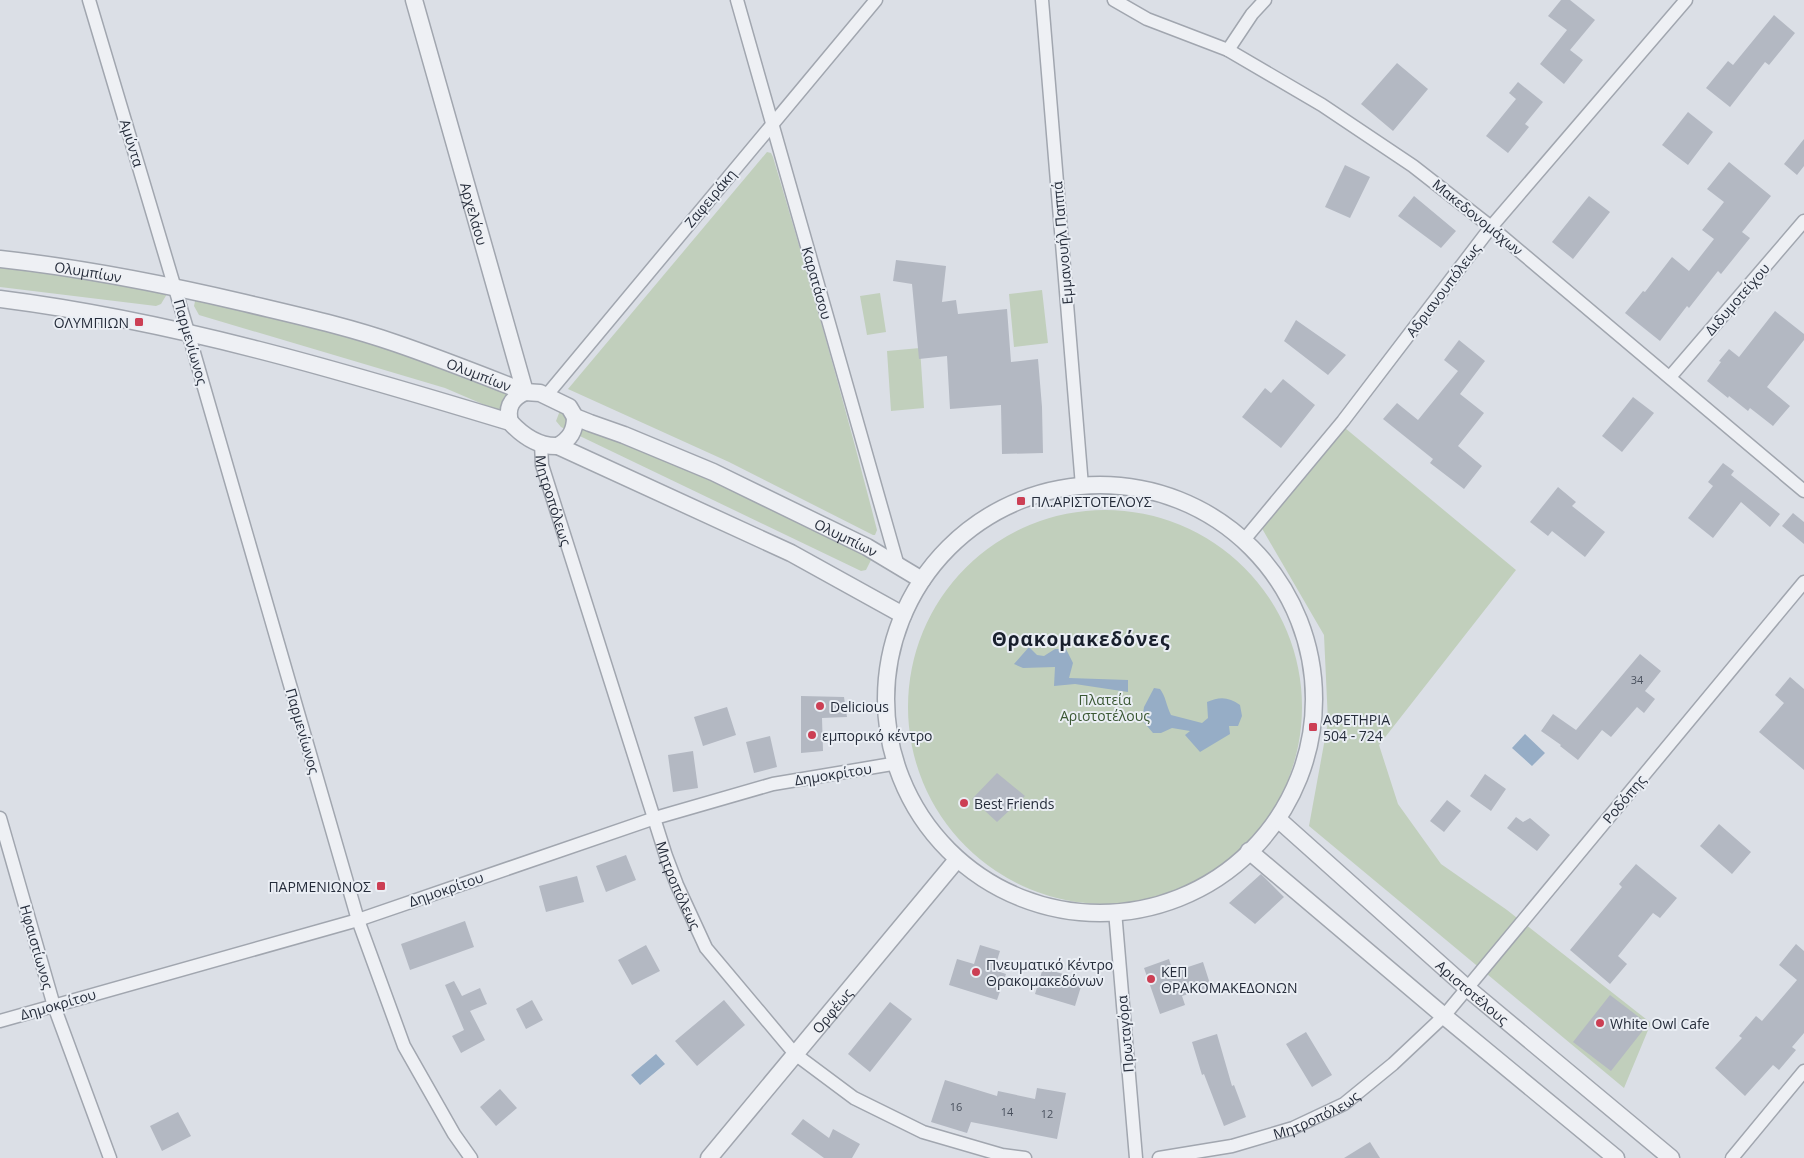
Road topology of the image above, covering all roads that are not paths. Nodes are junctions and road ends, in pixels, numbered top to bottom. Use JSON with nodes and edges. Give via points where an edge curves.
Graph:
{"nodes":[{"id":1,"x":89,"y":0,"type":"edge"},
{"id":2,"x":414,"y":0,"type":"edge"},
{"id":3,"x":737,"y":0,"type":"edge"},
{"id":4,"x":876,"y":0,"type":"edge"},
{"id":5,"x":1042,"y":0,"type":"edge"},
{"id":6,"x":1114,"y":0,"type":"edge"},
{"id":7,"x":1265,"y":0,"type":"edge"},
{"id":8,"x":1686,"y":0,"type":"edge"},
{"id":9,"x":1228,"y":50,"type":"junction"},
{"id":10,"x":771,"y":125,"type":"junction"},
{"id":11,"x":1804,"y":221,"type":"edge"},
{"id":12,"x":1491,"y":227,"type":"junction"},
{"id":13,"x":0,"y":259,"type":"edge"},
{"id":14,"x":175,"y":287,"type":"junction"},
{"id":15,"x":0,"y":299,"type":"edge"},
{"id":16,"x":188,"y":332,"type":"junction"},
{"id":17,"x":1670,"y":377,"type":"junction"},
{"id":18,"x":525,"y":392,"type":"junction"},
{"id":19,"x":546,"y":396,"type":"junction"},
{"id":20,"x":575,"y":417,"type":"junction"},
{"id":21,"x":510,"y":422,"type":"junction"},
{"id":22,"x":541,"y":443,"type":"junction"},
{"id":23,"x":558,"y":446,"type":"junction"},
{"id":24,"x":1082,"y":486,"type":"junction"},
{"id":25,"x":1804,"y":491,"type":"edge"},
{"id":26,"x":1244,"y":540,"type":"junction"},
{"id":27,"x":898,"y":566,"type":"junction"},
{"id":28,"x":922,"y":580,"type":"junction"},
{"id":29,"x":1804,"y":582,"type":"edge"},
{"id":30,"x":904,"y":615,"type":"junction"},
{"id":31,"x":892,"y":764,"type":"junction"},
{"id":32,"x":0,"y":818,"type":"edge"},
{"id":33,"x":655,"y":818,"type":"junction"},
{"id":34,"x":1279,"y":820,"type":"junction"},
{"id":35,"x":1249,"y":851,"type":"junction"},
{"id":36,"x":955,"y":862,"type":"junction"},
{"id":37,"x":1115,"y":911,"type":"junction"},
{"id":38,"x":358,"y":920,"type":"junction"},
{"id":39,"x":1467,"y":988,"type":"junction"},
{"id":40,"x":54,"y":1006,"type":"junction"},
{"id":41,"x":1444,"y":1016,"type":"junction"},
{"id":42,"x":0,"y":1020,"type":"edge"},
{"id":43,"x":795,"y":1054,"type":"junction"},
{"id":44,"x":1804,"y":1071,"type":"edge"},
{"id":45,"x":110,"y":1158,"type":"edge"},
{"id":46,"x":471,"y":1158,"type":"edge"},
{"id":47,"x":709,"y":1158,"type":"edge"},
{"id":48,"x":1025,"y":1158,"type":"edge"},
{"id":49,"x":1136,"y":1158,"type":"edge"},
{"id":50,"x":1159,"y":1158,"type":"edge"},
{"id":51,"x":1616,"y":1158,"type":"edge"},
{"id":52,"x":1672,"y":1158,"type":"edge"},
{"id":53,"x":1732,"y":1158,"type":"edge"}],
"edges":[{"from":1,"to":14,"type":"street","name":"Αμύντα"},
{"from":2,"to":18,"type":"street","name":"Αρχελάου"},
{"from":3,"to":10,"type":"street","name":"Καρατάσου"},
{"from":4,"to":10,"type":"street","name":"Ζαφειράκη"},
{"from":5,"to":24,"type":"street","name":"Εμμανουήλ Παππά"},
{"from":6,"to":9,"type":"street","name":"Μακεδονομάχων","via":[[1147,19]]},
{"from":7,"to":9,"type":"street"},
{"from":8,"to":12,"type":"street","name":"Αδριανουπόλεως"},
{"from":9,"to":12,"type":"street","name":"Μακεδονομάχων","via":[[1382,144]]},
{"from":10,"to":19,"type":"street","name":"Ζαφειράκη"},
{"from":10,"to":27,"type":"street","name":"Καρατάσου"},
{"from":11,"to":17,"type":"street","name":"Διδυμοτείχου"},
{"from":12,"to":17,"type":"street","name":"Μακεδονομάχων"},
{"from":12,"to":26,"type":"street","name":"Αδριανουπόλεως","via":[[1343,421]]},
{"from":13,"to":14,"type":"street","name":"Ολυμπίων"},
{"from":14,"to":16,"type":"street","name":"Παρμενίωνος"},
{"from":14,"to":18,"type":"street","name":"Ολυμπίων","via":[[352,330]]},
{"from":15,"to":16,"type":"street","via":[[58,306]]},
{"from":16,"to":21,"type":"street","via":[[281,354]]},
{"from":16,"to":38,"type":"street","name":"Παρμενίωνος"},
{"from":17,"to":25,"type":"street","name":"Μακεδονομάχων"},
{"from":18,"to":19,"type":"street","name":"Ολυμπίων"},
{"from":18,"to":21,"type":"street","via":[[510,405]]},
{"from":19,"to":20,"type":"street","name":"Ολυμπίων","via":[[569,408]]},
{"from":20,"to":23,"type":"street","name":"Μητροπόλεως","via":[[572,433]]},
{"from":20,"to":27,"type":"street","name":"Ολυμπίων","via":[[713,472],[829,528]]},
{"from":21,"to":22,"type":"street","via":[[528,438]]},
{"from":22,"to":23,"type":"street"},
{"from":22,"to":33,"type":"street","name":"Μητροπόλεως","via":[[542,465]]},
{"from":23,"to":30,"type":"street","via":[[791,553]]},
{"from":24,"to":26,"type":"street","via":[[1110,486],[1165,496],[1210,517]]},
{"from":24,"to":28,"type":"street","via":[[1021,501],[965,534]]},
{"from":26,"to":34,"type":"street","via":[[1275,571],[1303,619],[1316,670],[1313,727],[1295,802]]},
{"from":27,"to":28,"type":"street","name":"Ολυμπίων"},
{"from":28,"to":30,"type":"street"},
{"from":29,"to":39,"type":"street","name":"Ροδόπης"},
{"from":30,"to":31,"type":"street","via":[[888,658],[884,710]]},
{"from":31,"to":33,"type":"street","name":"Δημοκρίτου","via":[[773,784]]},
{"from":31,"to":36,"type":"street","via":[[907,803],[931,840]]},
{"from":32,"to":40,"type":"street","name":"Ηφαιστίωνος"},
{"from":33,"to":38,"type":"street","name":"Δημοκρίτου"},
{"from":33,"to":43,"type":"street","name":"Μητροπόλεως","via":[[677,885],[706,948]]},
{"from":34,"to":35,"type":"street"},
{"from":34,"to":39,"type":"street","name":"Αριστοτέλους"},
{"from":35,"to":37,"type":"street","via":[[1186,891],[1162,901]]},
{"from":35,"to":41,"type":"street"},
{"from":36,"to":37,"type":"street","via":[[1011,893],[1058,904]]},
{"from":36,"to":43,"type":"street","name":"Ορφέως"},
{"from":37,"to":49,"type":"street","name":"Πρωταγόρα"},
{"from":38,"to":40,"type":"street","name":"Δημοκρίτου"},
{"from":38,"to":46,"type":"street","name":"Παρμενίωνος","via":[[404,1046]]},
{"from":39,"to":41,"type":"street","name":"Ροδόπης"},
{"from":39,"to":52,"type":"street","name":"Αριστοτέλους"},
{"from":40,"to":42,"type":"street","name":"Δημοκρίτου"},
{"from":40,"to":45,"type":"street","name":"Ηφαιστίωνος"},
{"from":41,"to":50,"type":"street","name":"Μητροπόλεως","via":[[1344,1104],[1293,1128],[1232,1146]]},
{"from":41,"to":51,"type":"street"},
{"from":43,"to":47,"type":"street","name":"Ορφέως"},
{"from":43,"to":48,"type":"street","name":"Μητροπόλεως","via":[[854,1098],[923,1132],[1002,1155]]},
{"from":44,"to":53,"type":"street"}]}
